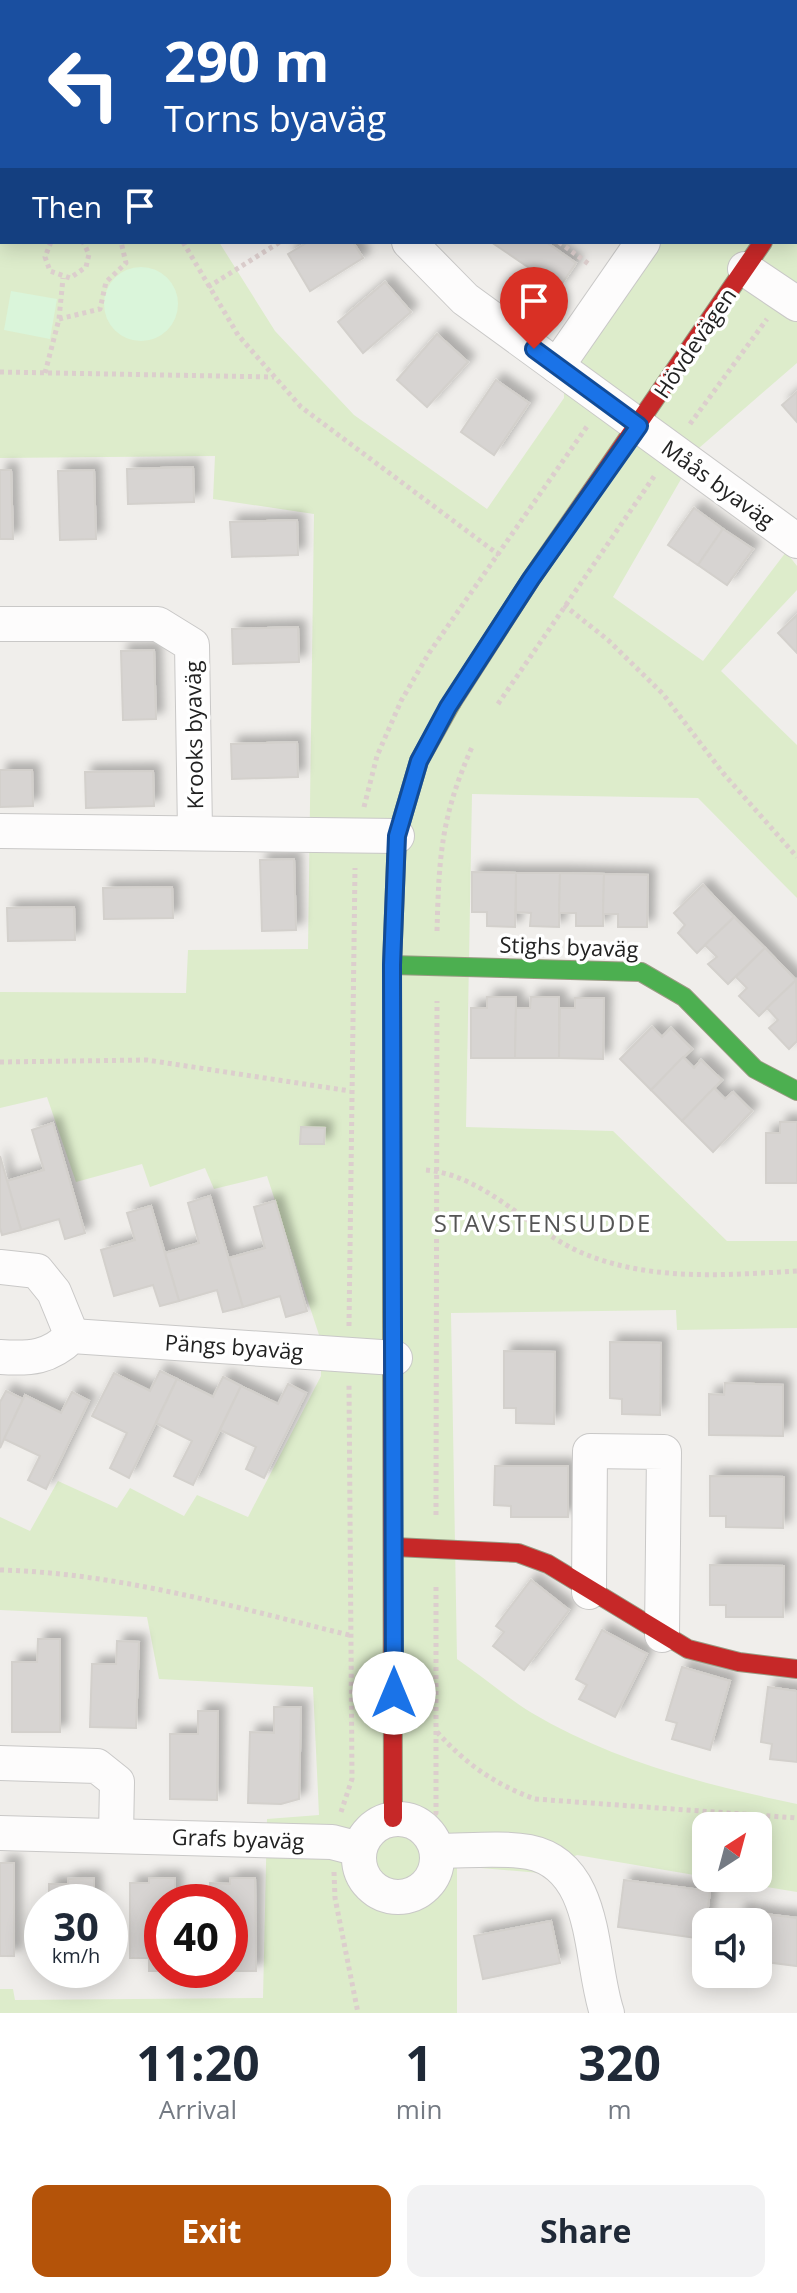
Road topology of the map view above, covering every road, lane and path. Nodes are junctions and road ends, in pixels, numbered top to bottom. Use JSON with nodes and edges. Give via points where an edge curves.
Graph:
{"nodes":[{"id":1,"x":50,"y":244,"type":"edge"},
{"id":2,"x":84,"y":244,"type":"edge"},
{"id":3,"x":121,"y":244,"type":"edge"},
{"id":4,"x":184,"y":244,"type":"edge"},
{"id":5,"x":277,"y":244,"type":"edge"},
{"id":6,"x":411,"y":244,"type":"edge"},
{"id":7,"x":642,"y":244,"type":"edge"},
{"id":8,"x":754,"y":256,"type":"edge"},
{"id":9,"x":63,"y":278,"type":"junction"},
{"id":10,"x":208,"y":287,"type":"junction"},
{"id":11,"x":791,"y":299,"type":"edge"},
{"id":12,"x":59,"y":319,"type":"junction"},
{"id":13,"x":557,"y":366,"type":"junction"},
{"id":14,"x":0,"y":372,"type":"edge"},
{"id":15,"x":45,"y":373,"type":"junction"},
{"id":16,"x":274,"y":377,"type":"junction"},
{"id":17,"x":639,"y":426,"type":"junction"},
{"id":18,"x":672,"y":450,"type":"junction"},
{"id":19,"x":797,"y":541,"type":"edge"},
{"id":20,"x":531,"y":579,"type":"junction"},
{"id":21,"x":565,"y":605,"type":"junction"},
{"id":22,"x":0,"y":624,"type":"edge"},
{"id":23,"x":495,"y":709,"type":"dead end"},
{"id":24,"x":477,"y":734,"type":"dead end"},
{"id":25,"x":0,"y":831,"type":"edge"},
{"id":26,"x":195,"y":831,"type":"junction"},
{"id":27,"x":397,"y":836,"type":"junction"},
{"id":28,"x":797,"y":857,"type":"edge"},
{"id":29,"x":392,"y":965,"type":"junction"},
{"id":30,"x":437,"y":967,"type":"junction"},
{"id":31,"x":0,"y":1062,"type":"edge"},
{"id":32,"x":350,"y":1091,"type":"dead end"},
{"id":33,"x":797,"y":1091,"type":"edge"},
{"id":34,"x":349,"y":1166,"type":"dead end"},
{"id":35,"x":393,"y":1167,"type":"junction"},
{"id":36,"x":436,"y":1171,"type":"junction"},
{"id":37,"x":0,"y":1267,"type":"edge"},
{"id":38,"x":797,"y":1271,"type":"edge"},
{"id":39,"x":72,"y":1336,"type":"junction"},
{"id":40,"x":0,"y":1357,"type":"edge"},
{"id":41,"x":395,"y":1358,"type":"junction"},
{"id":42,"x":395,"y":1547,"type":"junction"},
{"id":43,"x":436,"y":1548,"type":"junction"},
{"id":44,"x":0,"y":1570,"type":"edge"},
{"id":45,"x":589,"y":1592,"type":"junction"},
{"id":46,"x":349,"y":1635,"type":"dead end"},
{"id":47,"x":662,"y":1635,"type":"junction"},
{"id":48,"x":797,"y":1669,"type":"edge"},
{"id":49,"x":350,"y":1722,"type":"dead end"},
{"id":50,"x":394,"y":1722,"type":"junction"},
{"id":51,"x":436,"y":1731,"type":"junction"},
{"id":52,"x":0,"y":1763,"type":"edge"},
{"id":53,"x":797,"y":1818,"type":"edge"},
{"id":54,"x":418,"y":1832,"type":"junction"},
{"id":55,"x":0,"y":1833,"type":"edge"},
{"id":56,"x":116,"y":1836,"type":"junction"},
{"id":57,"x":345,"y":1846,"type":"junction"},
{"id":58,"x":358,"y":2013,"type":"edge"},
{"id":59,"x":607,"y":2013,"type":"edge"}],
"edges":[{"from":1,"to":9,"type":"path","via":[[47,264]]},
{"from":2,"to":9,"type":"path","via":[[89,254],[86,267],[77,277]]},
{"from":3,"to":12,"type":"path","via":[[126,263],[106,282],[100,309]]},
{"from":4,"to":10,"type":"path"},
{"from":5,"to":10,"type":"path"},
{"from":6,"to":13,"type":"street","name":"Måås byaväg","via":[[465,299]]},
{"from":7,"to":13,"type":"street"},
{"from":8,"to":11,"type":"street"},
{"from":8,"to":17,"type":"street","name":"Hövdevägen"},
{"from":9,"to":12,"type":"path"},
{"from":10,"to":16,"type":"path","via":[[238,335]]},
{"from":11,"to":18,"type":"path"},
{"from":12,"to":15,"type":"path"},
{"from":13,"to":17,"type":"street","name":"Måås byaväg"},
{"from":14,"to":15,"type":"path"},
{"from":15,"to":16,"type":"path"},
{"from":16,"to":20,"type":"path","via":[[301,407]]},
{"from":17,"to":18,"type":"street","name":"Måås byaväg"},
{"from":17,"to":20,"type":"street","name":"Hövdevägen"},
{"from":18,"to":19,"type":"street","name":"Måås byaväg"},
{"from":18,"to":21,"type":"path"},
{"from":20,"to":21,"type":"path"},
{"from":20,"to":27,"type":"street","name":"Hövdevägen","via":[[419,761]]},
{"from":21,"to":23,"type":"path"},
{"from":21,"to":28,"type":"path","via":[[663,694]]},
{"from":22,"to":26,"type":"street","name":"Krooks byaväg","via":[[158,624],[192,645]]},
{"from":24,"to":30,"type":"path","via":[[451,794],[439,855]]},
{"from":25,"to":26,"type":"street","name":"Krooks byaväg"},
{"from":26,"to":27,"type":"street","name":"Krooks byaväg"},
{"from":27,"to":29,"type":"street","name":"Hövdevägen"},
{"from":29,"to":30,"type":"street","name":"Stighs byaväg"},
{"from":29,"to":35,"type":"street","name":"Hövdevägen"},
{"from":30,"to":33,"type":"street","name":"Stighs byaväg","via":[[641,972],[660,978],[769,1080]]},
{"from":30,"to":36,"type":"path"},
{"from":31,"to":32,"type":"path","via":[[147,1060]]},
{"from":34,"to":35,"type":"path"},
{"from":35,"to":36,"type":"path"},
{"from":35,"to":41,"type":"street","name":"Hövdevägen"},
{"from":36,"to":38,"type":"path","via":[[468,1179],[580,1252],[635,1268],[679,1275]]},
{"from":36,"to":43,"type":"path"},
{"from":37,"to":39,"type":"street","via":[[37,1271],[54,1292]]},
{"from":39,"to":40,"type":"street","via":[[35,1359]]},
{"from":39,"to":41,"type":"street","name":"Pängs byaväg"},
{"from":41,"to":42,"type":"street","name":"Hövdevägen"},
{"from":42,"to":43,"type":"street"},
{"from":42,"to":50,"type":"street","name":"Hövdevägen"},
{"from":43,"to":45,"type":"street","via":[[518,1553],[548,1564]]},
{"from":43,"to":51,"type":"path"},
{"from":44,"to":46,"type":"path","via":[[50,1571],[170,1591]]},
{"from":45,"to":47,"type":"street"},
{"from":45,"to":47,"type":"street","via":[[590,1451],[664,1452]]},
{"from":47,"to":48,"type":"street","via":[[688,1649],[739,1662]]},
{"from":49,"to":50,"type":"path"},
{"from":50,"to":51,"type":"path"},
{"from":50,"to":54,"type":"street","name":"Hövdevägen"},
{"from":51,"to":53,"type":"path","via":[[463,1761],[502,1787],[535,1799]]},
{"from":51,"to":54,"type":"path","via":[[436,1813]]},
{"from":52,"to":56,"type":"street","via":[[97,1766],[117,1782]]},
{"from":54,"to":57,"type":"street","via":[[371,1828]]},
{"from":54,"to":57,"type":"street","name":"Hövdevägen","via":[[433,1876],[426,1886],[403,1897],[378,1892],[368,1884]]},
{"from":54,"to":59,"type":"street","via":[[531,1852],[566,1869],[583,1900]]},
{"from":55,"to":56,"type":"street","name":"Grafs byaväg"},
{"from":56,"to":57,"type":"street","name":"Grafs byaväg"},
{"from":57,"to":58,"type":"path","via":[[335,1898]]}]}
